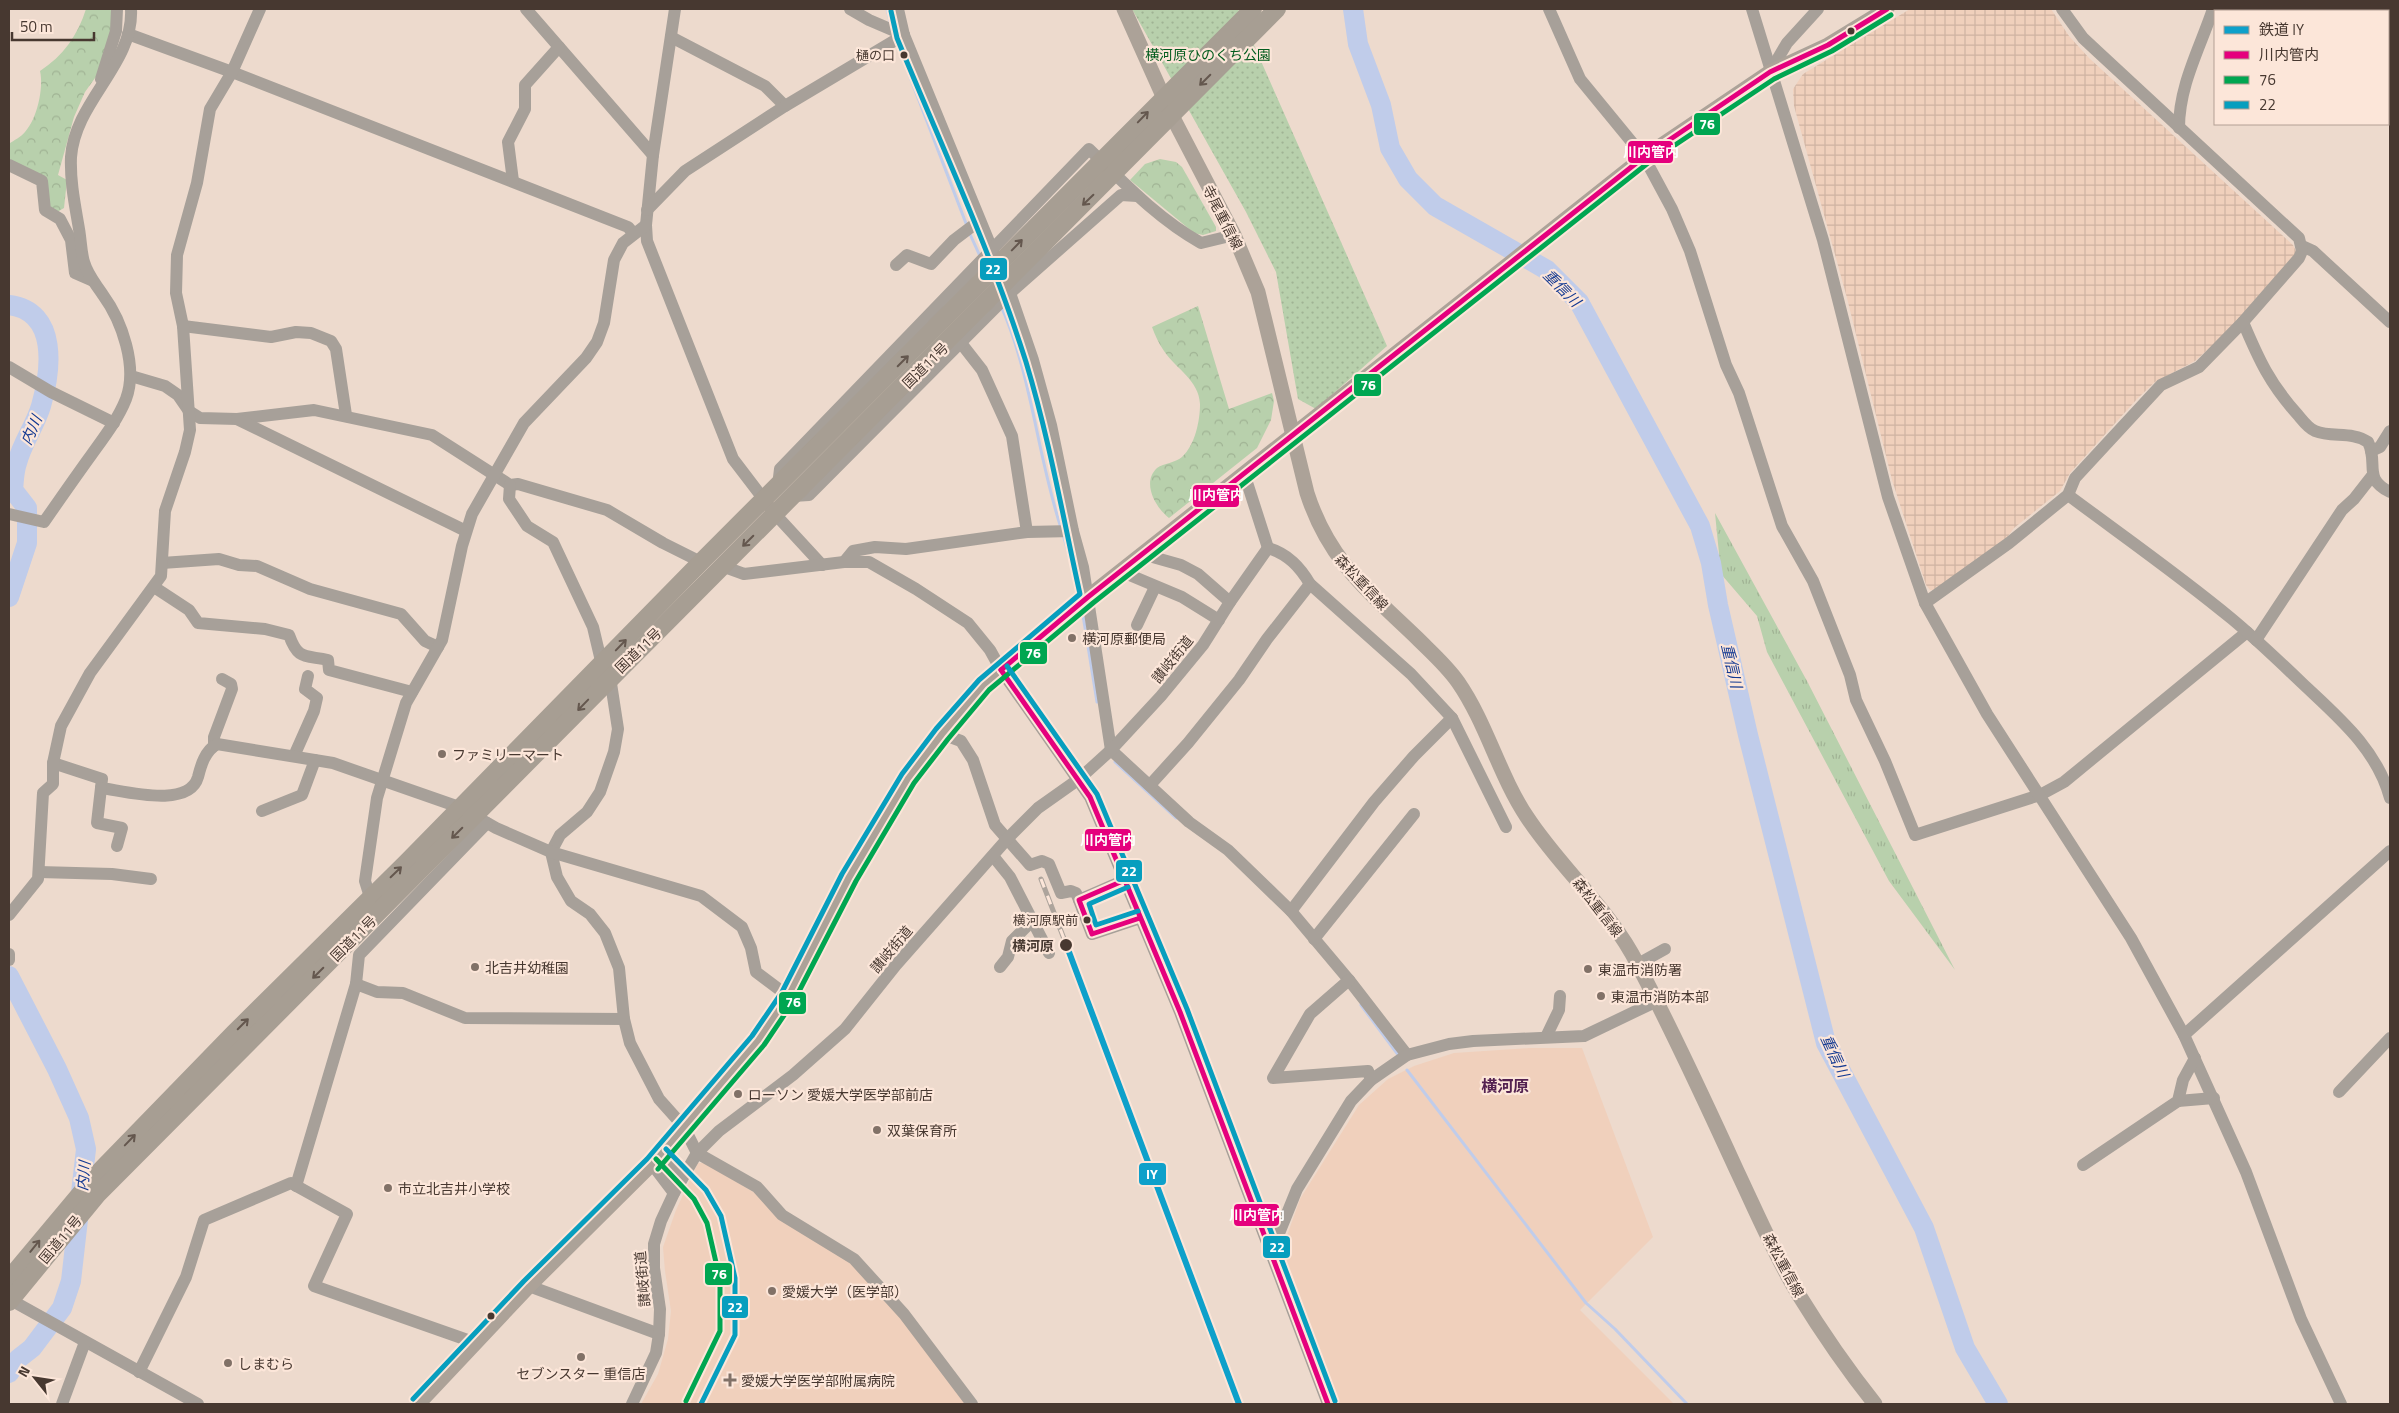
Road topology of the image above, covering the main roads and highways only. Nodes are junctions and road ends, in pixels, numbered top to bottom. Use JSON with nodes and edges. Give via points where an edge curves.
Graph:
{"nodes":[{"id":1,"x":1124,"y":9,"type":"edge"},
{"id":2,"x":1253,"y":9,"type":"edge"},
{"id":3,"x":1277,"y":9,"type":"edge"},
{"id":4,"x":1887,"y":9,"type":"edge"},
{"id":5,"x":1163,"y":97,"type":"junction"},
{"id":6,"x":1171,"y":114,"type":"junction"},
{"id":7,"x":1294,"y":435,"type":"junction"},
{"id":8,"x":606,"y":671,"type":"junction"},
{"id":9,"x":9,"y":1278,"type":"edge"},
{"id":10,"x":9,"y":1300,"type":"edge"},
{"id":11,"x":418,"y":1404,"type":"edge"},
{"id":12,"x":1875,"y":1404,"type":"edge"}],
"edges":[{"from":1,"to":5,"type":"main road","name":"寺尾重信線"},
{"from":2,"to":5,"type":"highway","name":"国道11号"},
{"from":3,"to":6,"type":"highway","name":"国道11号","one_way":true},
{"from":4,"to":7,"type":"main road","via":[[1828,45],[1770,72],[1644,158]]},
{"from":5,"to":6,"type":"main road","name":"寺尾重信線"},
{"from":8,"to":5,"type":"highway","name":"国道11号","one_way":true,"via":[[701,562]]},
{"from":6,"to":7,"type":"main road","name":"寺尾重信線","via":[[1234,235],[1258,292]]},
{"from":6,"to":8,"type":"highway","name":"国道11号","one_way":true,"via":[[722,566]]},
{"from":7,"to":11,"type":"main road","via":[[1120,571],[984,685],[908,779],[849,877],[788,996],[758,1041],[657,1159],[529,1286]]},
{"from":7,"to":12,"type":"main road","name":"森松重信線","via":[[1316,519],[1335,554],[1456,679],[1486,731],[1504,778],[1528,820],[1614,925],[1657,1001],[1796,1291]]},
{"from":9,"to":8,"type":"highway","name":"国道11号","one_way":true,"via":[[96,1175],[459,807]]},
{"from":8,"to":10,"type":"highway","name":"国道11号","one_way":true,"via":[[481,820],[97,1195]]}]}
